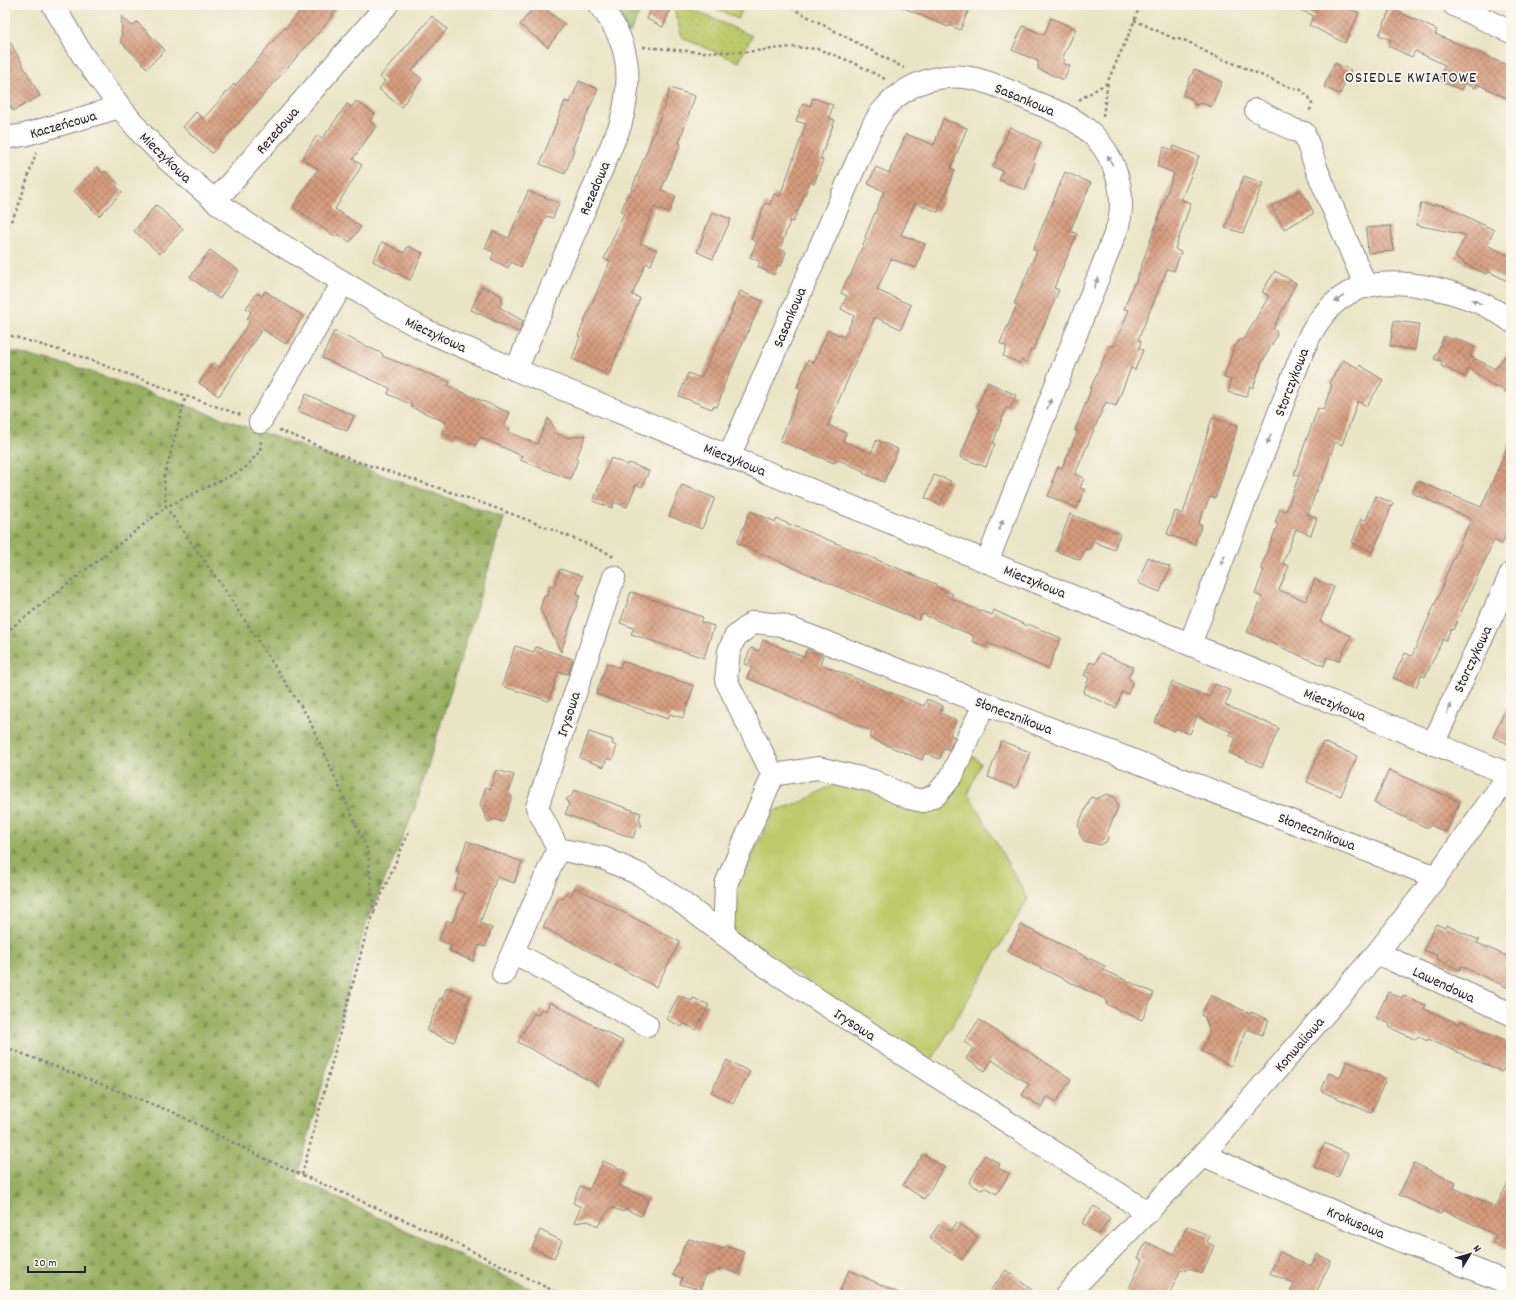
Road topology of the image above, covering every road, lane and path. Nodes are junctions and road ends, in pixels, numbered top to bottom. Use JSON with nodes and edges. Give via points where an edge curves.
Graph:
{"nodes":[{"id":1,"x":53,"y":5,"type":"edge"},
{"id":2,"x":387,"y":5,"type":"edge"},
{"id":3,"x":599,"y":5,"type":"edge"},
{"id":4,"x":786,"y":5,"type":"edge"},
{"id":5,"x":1140,"y":5,"type":"edge"},
{"id":6,"x":1454,"y":5,"type":"edge"},
{"id":7,"x":1134,"y":20,"type":"junction"},
{"id":8,"x":1511,"y":32,"type":"edge"},
{"id":9,"x":622,"y":45,"type":"junction"},
{"id":10,"x":1108,"y":79,"type":"junction"},
{"id":11,"x":927,"y":80,"type":"junction"},
{"id":12,"x":906,"y":90,"type":"junction"},
{"id":13,"x":120,"y":107,"type":"junction"},
{"id":14,"x":1256,"y":110,"type":"dead end"},
{"id":15,"x":1060,"y":113,"type":"junction"},
{"id":16,"x":43,"y":130,"type":"junction"},
{"id":17,"x":1304,"y":133,"type":"junction"},
{"id":18,"x":5,"y":138,"type":"edge"},
{"id":19,"x":1098,"y":141,"type":"junction"},
{"id":20,"x":215,"y":201,"type":"junction"},
{"id":21,"x":5,"y":232,"type":"edge"},
{"id":22,"x":343,"y":283,"type":"junction"},
{"id":23,"x":1366,"y":287,"type":"junction"},
{"id":24,"x":1511,"y":321,"type":"edge"},
{"id":25,"x":5,"y":334,"type":"edge"},
{"id":26,"x":516,"y":370,"type":"junction"},
{"id":27,"x":186,"y":396,"type":"junction"},
{"id":28,"x":261,"y":422,"type":"junction"},
{"id":29,"x":729,"y":457,"type":"junction"},
{"id":30,"x":166,"y":507,"type":"junction"},
{"id":31,"x":987,"y":562,"type":"junction"},
{"id":32,"x":614,"y":568,"type":"joint"},
{"id":33,"x":1511,"y":574,"type":"edge"},
{"id":34,"x":5,"y":633,"type":"edge"},
{"id":35,"x":1190,"y":644,"type":"junction"},
{"id":36,"x":985,"y":704,"type":"junction"},
{"id":37,"x":1433,"y":744,"type":"junction"},
{"id":38,"x":773,"y":775,"type":"junction"},
{"id":39,"x":1510,"y":775,"type":"edge"},
{"id":40,"x":410,"y":829,"type":"dead end"},
{"id":41,"x":558,"y":849,"type":"junction"},
{"id":42,"x":1436,"y":877,"type":"junction"},
{"id":43,"x":374,"y":913,"type":"junction"},
{"id":44,"x":724,"y":935,"type":"junction"},
{"id":45,"x":513,"y":952,"type":"junction"},
{"id":46,"x":1378,"y":953,"type":"junction"},
{"id":47,"x":503,"y":974,"type":"dead end"},
{"id":48,"x":1511,"y":1014,"type":"edge"},
{"id":49,"x":647,"y":1025,"type":"dead end"},
{"id":50,"x":5,"y":1047,"type":"edge"},
{"id":51,"x":1203,"y":1155,"type":"junction"},
{"id":52,"x":302,"y":1175,"type":"junction"},
{"id":53,"x":1147,"y":1212,"type":"junction"},
{"id":54,"x":1511,"y":1284,"type":"edge"},
{"id":55,"x":562,"y":1295,"type":"edge"},
{"id":56,"x":1066,"y":1295,"type":"edge"}],
"edges":[{"from":1,"to":13,"type":"street","name":"Mieczykowa","via":[[83,56]]},
{"from":2,"to":20,"type":"street","name":"Rezedowa"},
{"from":3,"to":9,"type":"street","name":"Rezedowa","via":[[616,30]]},
{"from":4,"to":11,"type":"path"},
{"from":5,"to":7,"type":"path"},
{"from":6,"to":8,"type":"street"},
{"from":7,"to":10,"type":"path"},
{"from":7,"to":17,"type":"path","via":[[1286,86],[1301,90],[1312,104]]},
{"from":9,"to":12,"type":"path","via":[[700,52],[745,52],[792,47],[818,49],[852,62]]},
{"from":9,"to":26,"type":"street","name":"Rezedowa","via":[[629,85],[620,126]]},
{"from":10,"to":15,"type":"path","via":[[1107,83],[1089,92]]},
{"from":10,"to":19,"type":"path"},
{"from":11,"to":12,"type":"street","name":"Sasankowa"},
{"from":11,"to":15,"type":"street","name":"Sasankowa","via":[[966,76]]},
{"from":12,"to":29,"type":"street","name":"Sasankowa","via":[[883,110],[875,122]]},
{"from":13,"to":16,"type":"street","name":"Kaczeńcowa"},
{"from":13,"to":20,"type":"street","name":"Mieczykowa","via":[[153,145]]},
{"from":14,"to":17,"type":"street"},
{"from":15,"to":19,"type":"street","name":"Sasankowa","via":[[1085,128]]},
{"from":16,"to":18,"type":"street","name":"Kaczeńcowa"},
{"from":16,"to":21,"type":"path","via":[[17,210]]},
{"from":17,"to":23,"type":"street"},
{"from":31,"to":19,"type":"street","name":"Sasankowa","one_way":true,"via":[[1120,218],[1121,191],[1116,173],[1109,156]]},
{"from":20,"to":22,"type":"street","name":"Mieczykowa"},
{"from":22,"to":26,"type":"street","name":"Mieczykowa","via":[[427,331]]},
{"from":22,"to":28,"type":"street"},
{"from":24,"to":23,"type":"street","name":"Storczykowa","one_way":true,"via":[[1492,309],[1445,290],[1407,283],[1381,283]]},
{"from":23,"to":35,"type":"street","name":"Storczykowa","one_way":true,"via":[[1337,301],[1319,319],[1310,335]]},
{"from":25,"to":27,"type":"path","via":[[82,357]]},
{"from":26,"to":29,"type":"street","name":"Mieczykowa"},
{"from":27,"to":28,"type":"path"},
{"from":27,"to":30,"type":"path","via":[[164,477]]},
{"from":28,"to":30,"type":"path","via":[[260,451],[244,469]]},
{"from":28,"to":32,"type":"path","via":[[352,460],[486,504],[578,539],[610,554]]},
{"from":29,"to":31,"type":"street","name":"Mieczykowa"},
{"from":30,"to":34,"type":"path"},
{"from":30,"to":43,"type":"path","via":[[220,583],[308,717],[368,851]]},
{"from":31,"to":35,"type":"street","name":"Mieczykowa"},
{"from":32,"to":41,"type":"street","name":"Irysowa","via":[[537,807]]},
{"from":37,"to":33,"type":"street","name":"Storczykowa","one_way":true},
{"from":35,"to":37,"type":"street","name":"Mieczykowa"},
{"from":36,"to":38,"type":"street","via":[[952,776],[937,794],[923,801],[909,798],[873,781],[818,768]]},
{"from":36,"to":38,"type":"street","name":"Słonecznikowa","via":[[781,625],[754,622],[735,637],[729,651],[726,680]]},
{"from":36,"to":42,"type":"street","name":"Słonecznikowa"},
{"from":37,"to":39,"type":"street","name":"Mieczykowa"},
{"from":38,"to":44,"type":"street","via":[[726,884]]},
{"from":39,"to":42,"type":"street","name":"Konwaliowa"},
{"from":40,"to":43,"type":"path"},
{"from":41,"to":44,"type":"street","name":"Irysowa","via":[[603,858],[641,875]]},
{"from":41,"to":45,"type":"street"},
{"from":42,"to":46,"type":"street","name":"Konwaliowa"},
{"from":43,"to":52,"type":"path","via":[[365,938]]},
{"from":44,"to":53,"type":"street","name":"Irysowa","via":[[764,965]]},
{"from":45,"to":47,"type":"street"},
{"from":45,"to":49,"type":"street"},
{"from":46,"to":48,"type":"street","name":"Lawendowa"},
{"from":46,"to":51,"type":"street","name":"Konwaliowa"},
{"from":50,"to":52,"type":"path","via":[[175,1112],[261,1157]]},
{"from":51,"to":53,"type":"street","name":"Konwaliowa"},
{"from":51,"to":54,"type":"street","name":"Krokusowa","via":[[1387,1236]]},
{"from":52,"to":55,"type":"path","via":[[443,1237]]},
{"from":53,"to":56,"type":"street","name":"Konwaliowa"}]}
